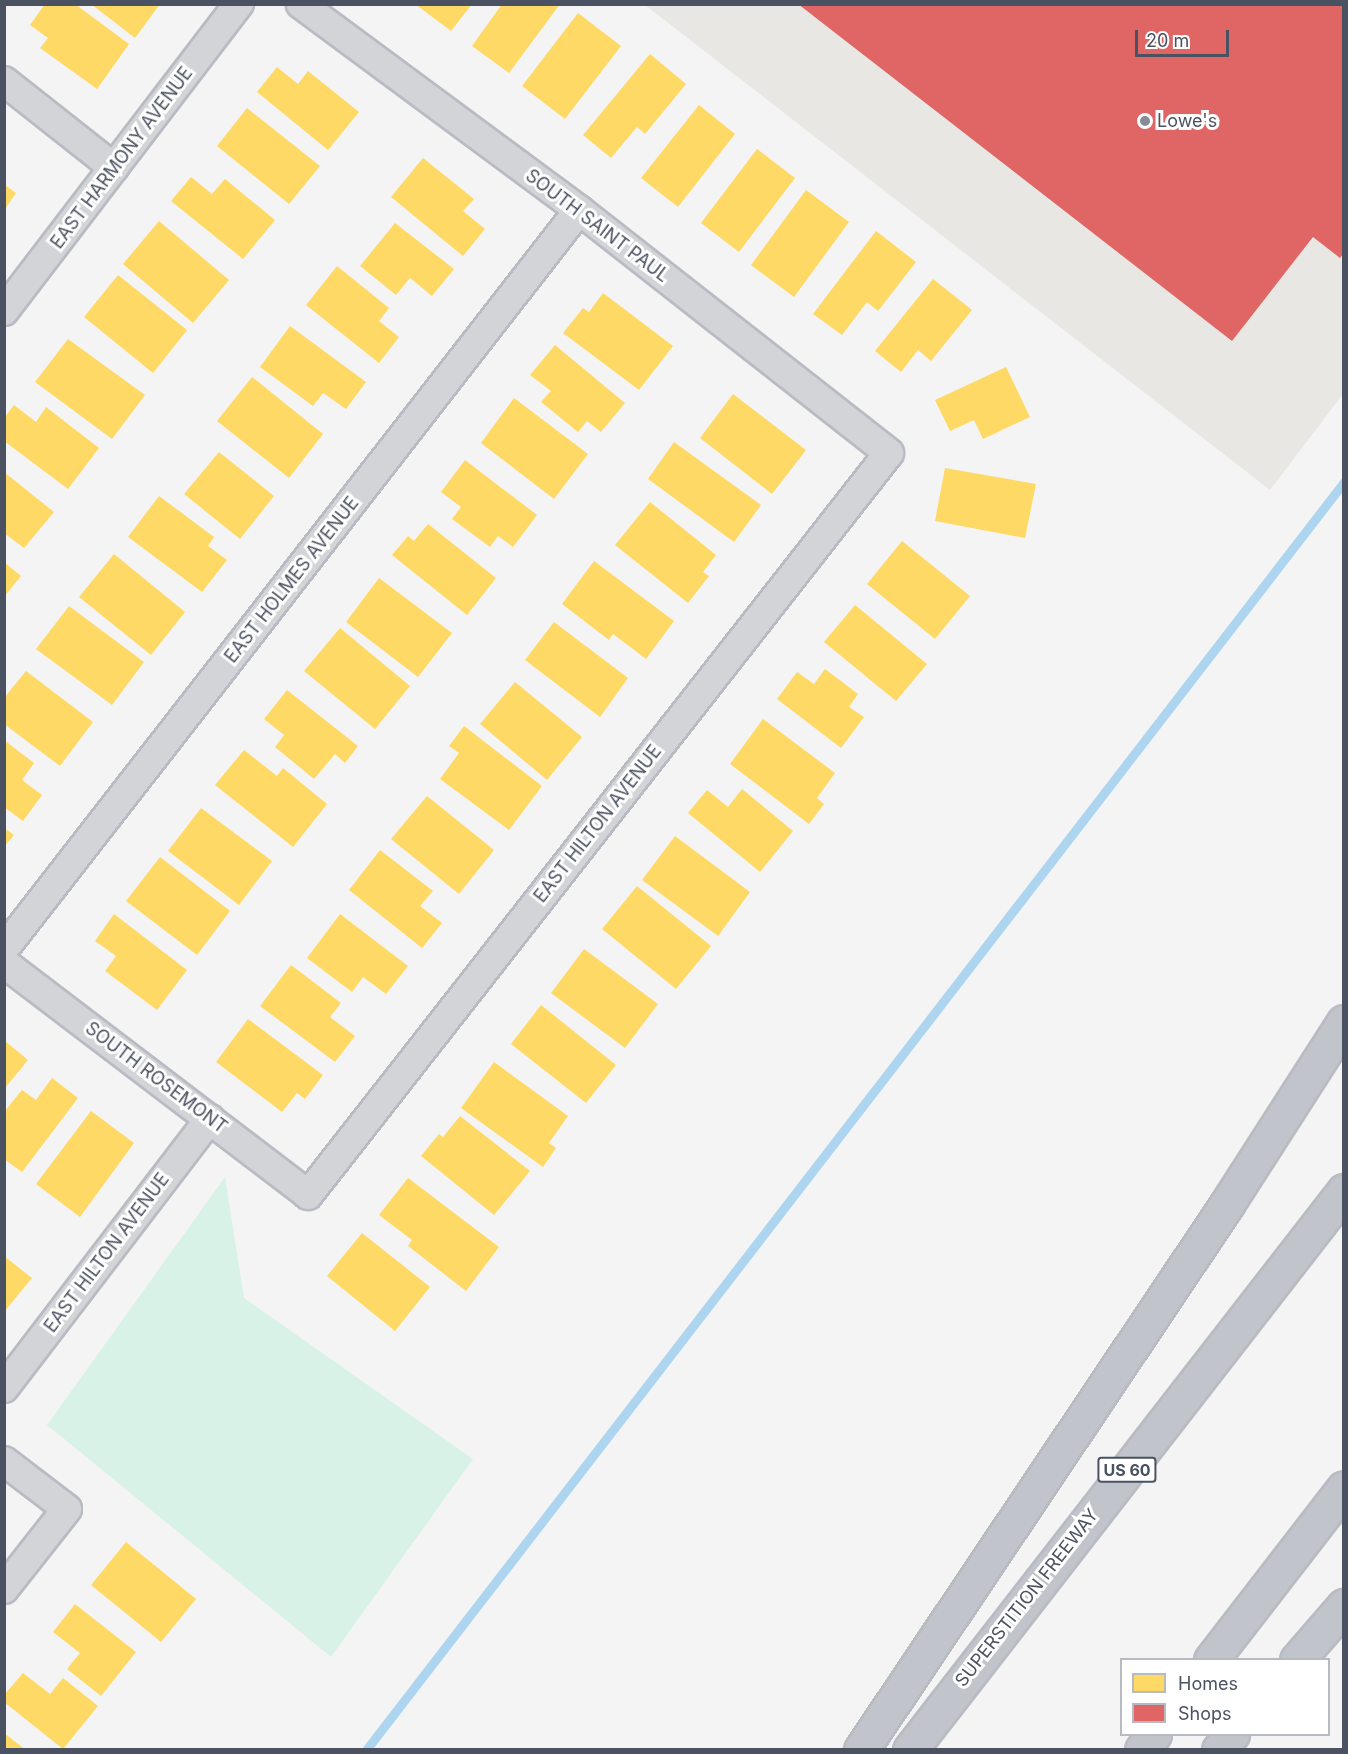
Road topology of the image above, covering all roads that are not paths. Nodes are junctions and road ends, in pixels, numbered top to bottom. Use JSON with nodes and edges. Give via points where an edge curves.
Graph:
{"nodes":[{"id":1,"x":239,"y":4,"type":"edge"},
{"id":2,"x":300,"y":4,"type":"edge"},
{"id":3,"x":4,"y":81,"type":"edge"},
{"id":4,"x":114,"y":168,"type":"junction"},
{"id":5,"x":579,"y":210,"type":"junction"},
{"id":6,"x":4,"y":311,"type":"edge"},
{"id":7,"x":889,"y":453,"type":"joint"},
{"id":8,"x":4,"y":949,"type":"edge"},
{"id":9,"x":4,"y":963,"type":"edge"},
{"id":10,"x":1344,"y":1022,"type":"edge"},
{"id":11,"x":210,"y":1119,"type":"junction"},
{"id":12,"x":1344,"y":1191,"type":"edge"},
{"id":13,"x":308,"y":1195,"type":"joint"},
{"id":14,"x":4,"y":1388,"type":"edge"},
{"id":15,"x":4,"y":1461,"type":"edge"},
{"id":16,"x":1344,"y":1488,"type":"edge"},
{"id":17,"x":4,"y":1590,"type":"edge"},
{"id":18,"x":1344,"y":1606,"type":"edge"},
{"id":19,"x":1213,"y":1658,"type":"edge"},
{"id":20,"x":1298,"y":1658,"type":"edge"},
{"id":21,"x":1152,"y":1736,"type":"edge"},
{"id":22,"x":1230,"y":1736,"type":"edge"},
{"id":23,"x":861,"y":1749,"type":"edge"},
{"id":24,"x":910,"y":1749,"type":"edge"},
{"id":25,"x":1142,"y":1749,"type":"edge"},
{"id":26,"x":1219,"y":1749,"type":"edge"}],
"edges":[{"from":1,"to":4,"type":"street","name":"EAST HARMONY AVENUE"},
{"from":2,"to":5,"type":"street","name":"SOUTH SAINT PAUL"},
{"from":3,"to":4,"type":"street"},
{"from":4,"to":6,"type":"street","name":"EAST HARMONY AVENUE"},
{"from":5,"to":7,"type":"street","name":"SOUTH SAINT PAUL"},
{"from":5,"to":8,"type":"street","name":"EAST HOLMES AVENUE"},
{"from":7,"to":13,"type":"street","name":"EAST HILTON AVENUE"},
{"from":9,"to":11,"type":"street","name":"SOUTH ROSEMONT"},
{"from":10,"to":23,"type":"highway","via":[[1227,1204]]},
{"from":11,"to":13,"type":"street","name":"SOUTH ROSEMONT"},
{"from":11,"to":14,"type":"street","name":"EAST HILTON AVENUE"},
{"from":12,"to":24,"type":"highway","name":"SUPERSTITION FREEWAY","number":"US 60"},
{"from":15,"to":17,"type":"street","via":[[67,1509]]},
{"from":16,"to":19,"type":"highway"},
{"from":18,"to":20,"type":"highway"},
{"from":21,"to":25,"type":"highway"},
{"from":22,"to":26,"type":"highway"}]}
